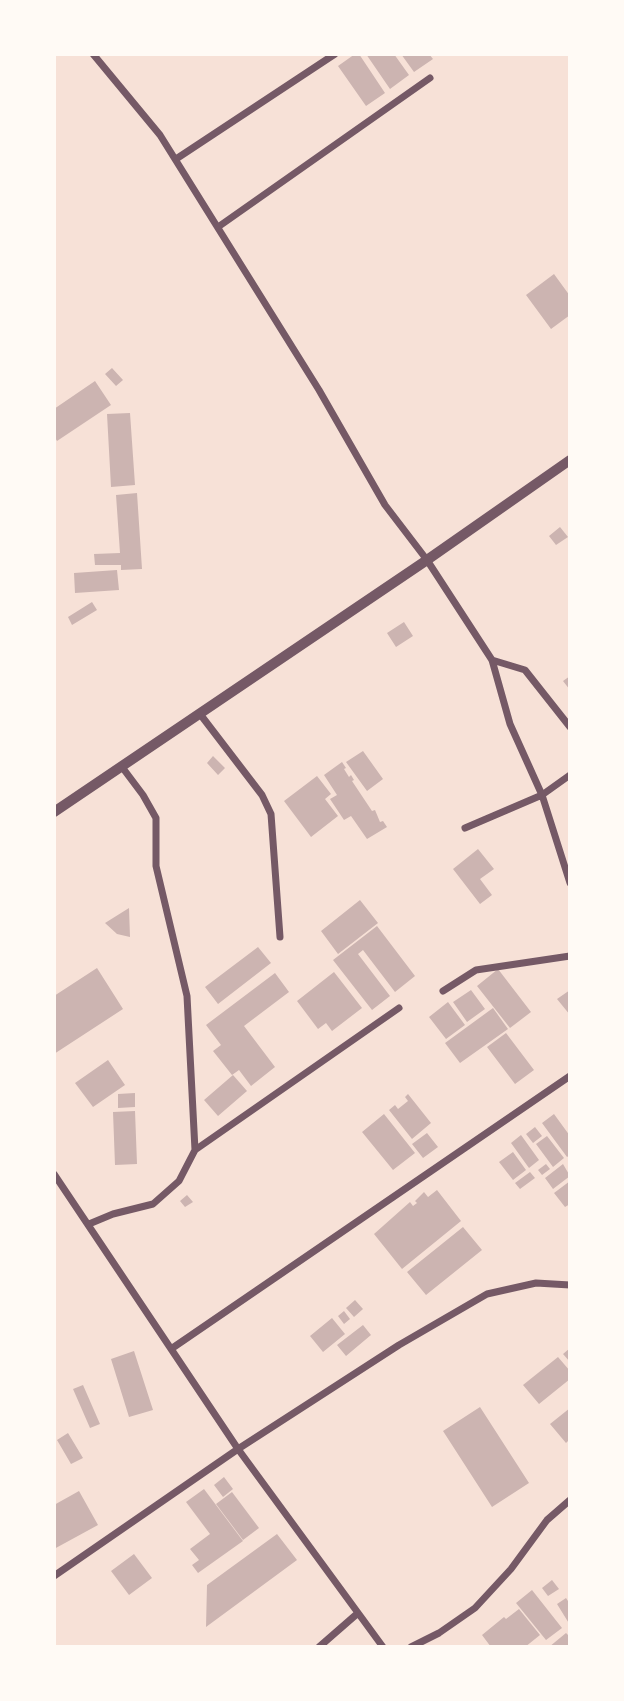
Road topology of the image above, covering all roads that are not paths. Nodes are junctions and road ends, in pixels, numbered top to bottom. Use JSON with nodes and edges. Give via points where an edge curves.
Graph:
{"nodes":[{"id":1,"x":93,"y":54,"type":"edge"},
{"id":2,"x":335,"y":54,"type":"edge"},
{"id":3,"x":430,"y":78,"type":"dead end"},
{"id":4,"x":176,"y":159,"type":"junction"},
{"id":5,"x":218,"y":227,"type":"junction"},
{"id":6,"x":570,"y":460,"type":"edge"},
{"id":7,"x":427,"y":560,"type":"junction"},
{"id":8,"x":492,"y":660,"type":"junction"},
{"id":9,"x":200,"y":714,"type":"junction"},
{"id":10,"x":570,"y":727,"type":"edge"},
{"id":11,"x":122,"y":766,"type":"junction"},
{"id":12,"x":570,"y":775,"type":"edge"},
{"id":13,"x":542,"y":795,"type":"junction"},
{"id":14,"x":54,"y":812,"type":"edge"},
{"id":15,"x":465,"y":828,"type":"dead end"},
{"id":16,"x":570,"y":883,"type":"edge"},
{"id":17,"x":280,"y":937,"type":"dead end"},
{"id":18,"x":570,"y":956,"type":"edge"},
{"id":19,"x":443,"y":991,"type":"dead end"},
{"id":20,"x":399,"y":1008,"type":"dead end"},
{"id":21,"x":570,"y":1076,"type":"edge"},
{"id":22,"x":195,"y":1150,"type":"junction"},
{"id":23,"x":54,"y":1174,"type":"edge"},
{"id":24,"x":89,"y":1224,"type":"junction"},
{"id":25,"x":570,"y":1285,"type":"edge"},
{"id":26,"x":171,"y":1349,"type":"junction"},
{"id":27,"x":238,"y":1449,"type":"junction"},
{"id":28,"x":570,"y":1500,"type":"edge"},
{"id":29,"x":54,"y":1576,"type":"edge"},
{"id":30,"x":358,"y":1613,"type":"junction"},
{"id":31,"x":319,"y":1647,"type":"edge"},
{"id":32,"x":383,"y":1647,"type":"edge"},
{"id":33,"x":411,"y":1647,"type":"edge"}],
"edges":[{"from":1,"to":4,"type":"street"},
{"from":2,"to":4,"type":"street"},
{"from":3,"to":5,"type":"street"},
{"from":4,"to":5,"type":"street"},
{"from":5,"to":7,"type":"street","via":[[385,505]]},
{"from":6,"to":7,"type":"street"},
{"from":7,"to":8,"type":"street"},
{"from":7,"to":9,"type":"street"},
{"from":8,"to":10,"type":"street","via":[[525,670]]},
{"from":8,"to":13,"type":"street","via":[[510,724]]},
{"from":9,"to":11,"type":"street"},
{"from":9,"to":17,"type":"street","via":[[262,795],[271,814]]},
{"from":11,"to":14,"type":"street"},
{"from":11,"to":22,"type":"street","via":[[156,818],[156,866],[187,996]]},
{"from":12,"to":13,"type":"street"},
{"from":13,"to":15,"type":"street"},
{"from":13,"to":16,"type":"street"},
{"from":18,"to":19,"type":"street","via":[[476,970]]},
{"from":20,"to":22,"type":"street"},
{"from":21,"to":26,"type":"street"},
{"from":22,"to":24,"type":"street","via":[[179,1181],[153,1204]]},
{"from":23,"to":24,"type":"street"},
{"from":24,"to":26,"type":"street"},
{"from":25,"to":27,"type":"street","via":[[536,1283],[487,1294]]},
{"from":26,"to":27,"type":"street"},
{"from":27,"to":29,"type":"street"},
{"from":27,"to":30,"type":"street"},
{"from":28,"to":33,"type":"street","via":[[547,1520],[475,1608]]},
{"from":30,"to":31,"type":"street"},
{"from":30,"to":32,"type":"street"}]}
